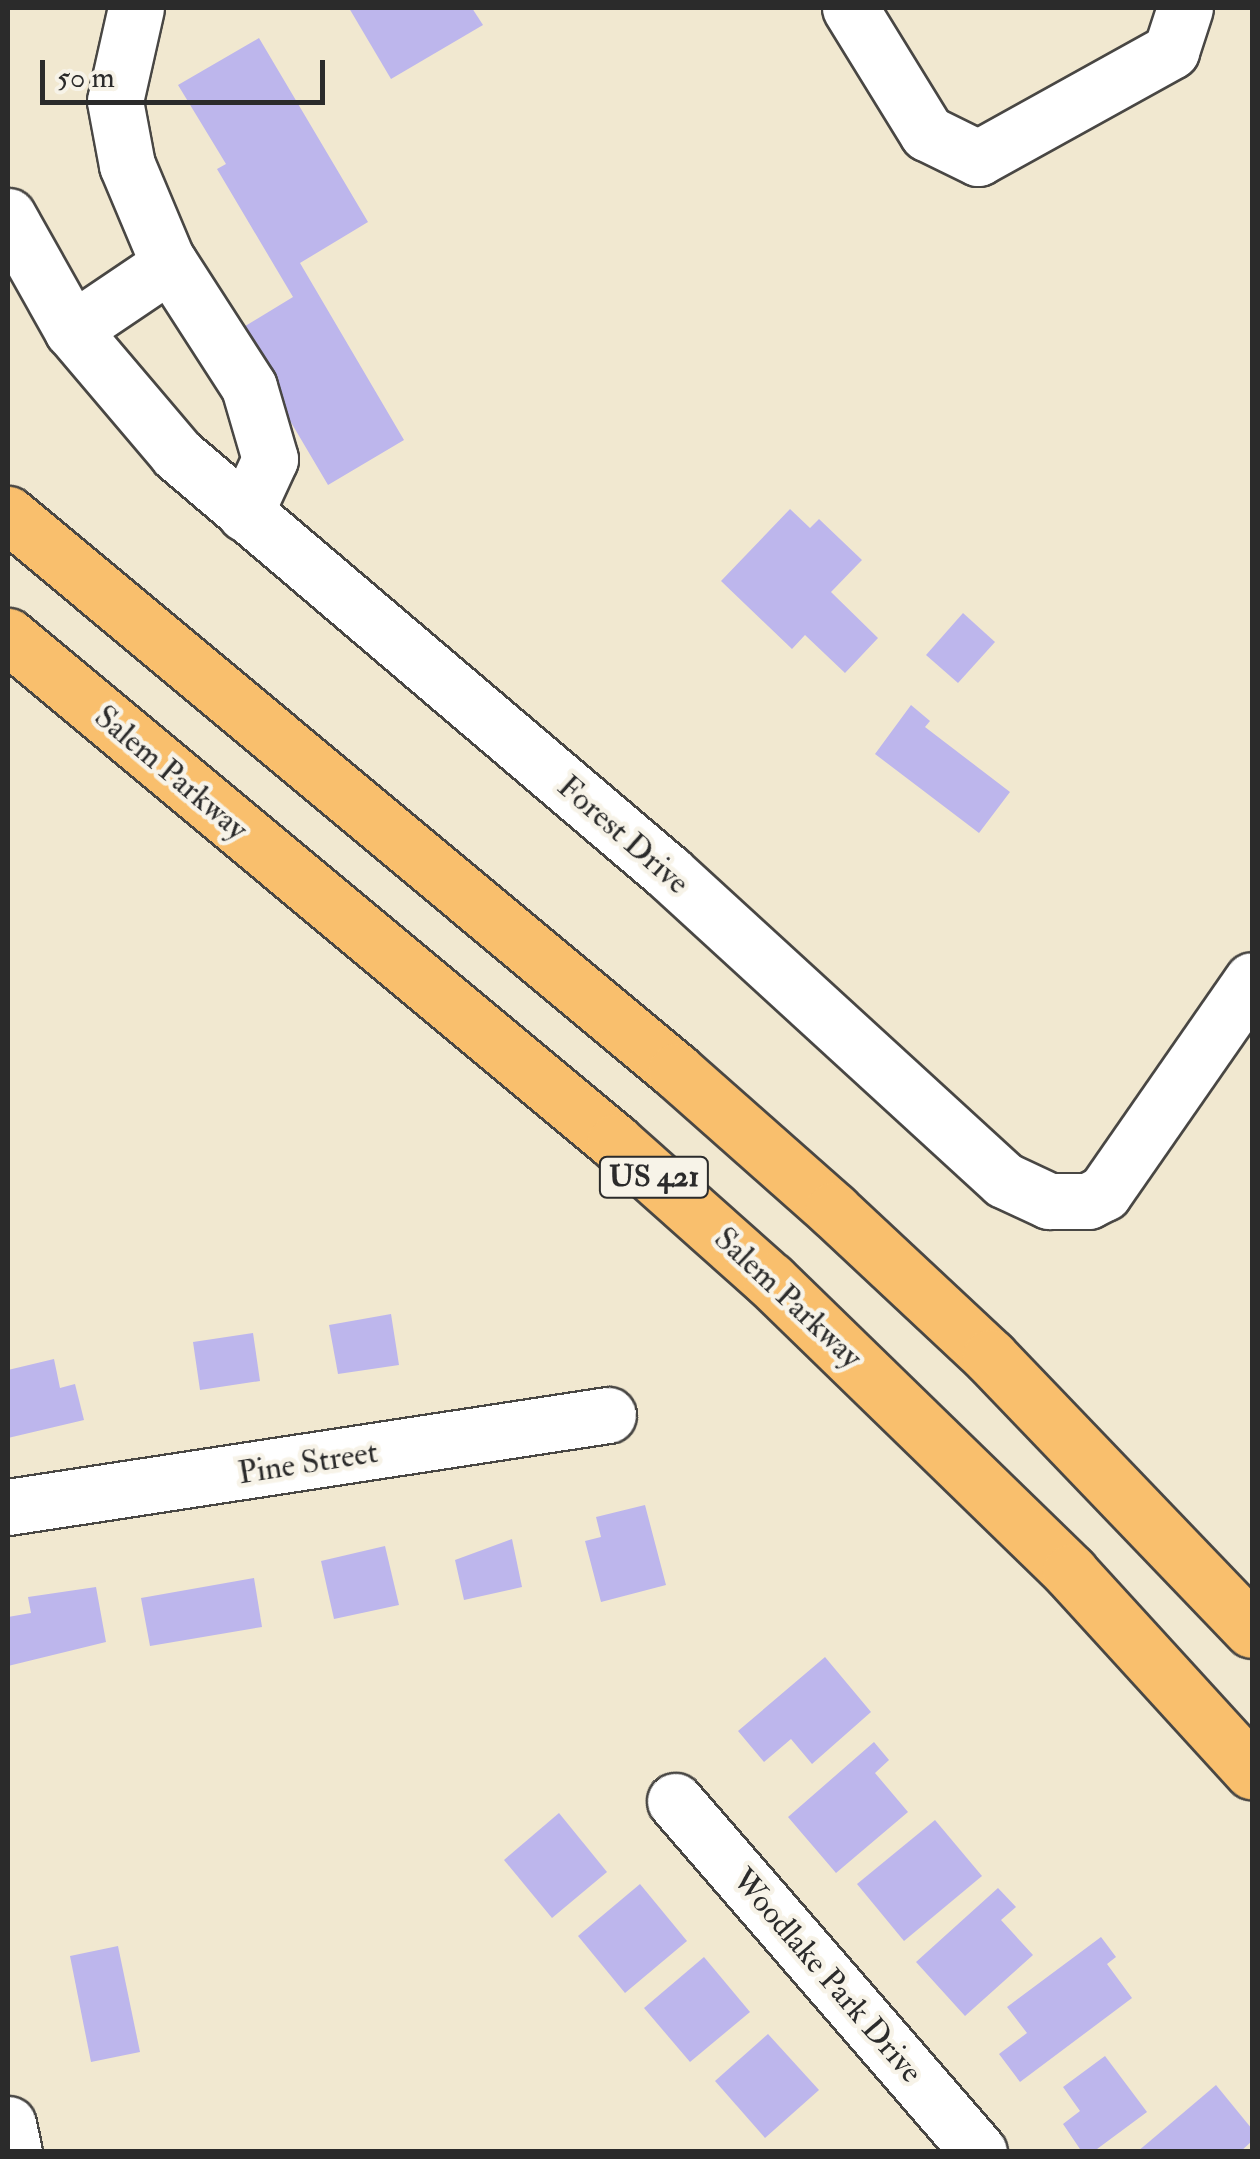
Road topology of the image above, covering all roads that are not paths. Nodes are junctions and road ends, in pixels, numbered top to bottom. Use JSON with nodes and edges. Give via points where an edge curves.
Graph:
{"nodes":[{"id":1,"x":136,"y":8,"type":"edge"},
{"id":2,"x":850,"y":8,"type":"edge"},
{"id":3,"x":1185,"y":8,"type":"edge"},
{"id":4,"x":8,"y":216,"type":"edge"},
{"id":5,"x":170,"y":264,"type":"junction"},
{"id":6,"x":72,"y":330,"type":"junction"},
{"id":7,"x":8,"y":514,"type":"edge"},
{"id":8,"x":244,"y":514,"type":"junction"},
{"id":9,"x":8,"y":636,"type":"edge"},
{"id":10,"x":1252,"y":981,"type":"edge"},
{"id":11,"x":608,"y":1415,"type":"dead end"},
{"id":12,"x":8,"y":1507,"type":"edge"},
{"id":13,"x":1252,"y":1630,"type":"edge"},
{"id":14,"x":1252,"y":1771,"type":"edge"},
{"id":15,"x":675,"y":1801,"type":"dead end"},
{"id":16,"x":8,"y":2124,"type":"edge"},
{"id":17,"x":14,"y":2152,"type":"edge"},
{"id":18,"x":979,"y":2152,"type":"edge"}],
"edges":[{"from":1,"to":5,"type":"street","via":[[114,101],[126,164]]},
{"from":2,"to":3,"type":"street","via":[[927,134],[978,158],[1170,51]]},
{"from":4,"to":6,"type":"street","name":"Forest Drive"},
{"from":5,"to":6,"type":"street"},
{"from":5,"to":8,"type":"street","via":[[248,387],[270,460]]},
{"from":6,"to":8,"type":"street","name":"Forest Drive","via":[[166,442]]},
{"from":7,"to":13,"type":"highway","number":"US 421","via":[[676,1071],[833,1210],[1017,1384]]},
{"from":8,"to":10,"type":"street","name":"Forest Drive","via":[[668,873],[1004,1180],[1033,1196],[1069,1203],[1104,1193]]},
{"from":9,"to":14,"type":"highway","name":"Salem Parkway","number":"US 421","via":[[600,1129],[770,1280],[1056,1558]]},
{"from":11,"to":12,"type":"street","name":"Pine Street"},
{"from":15,"to":18,"type":"street","name":"Woodlake Park Drive"},
{"from":16,"to":17,"type":"street"}]}
